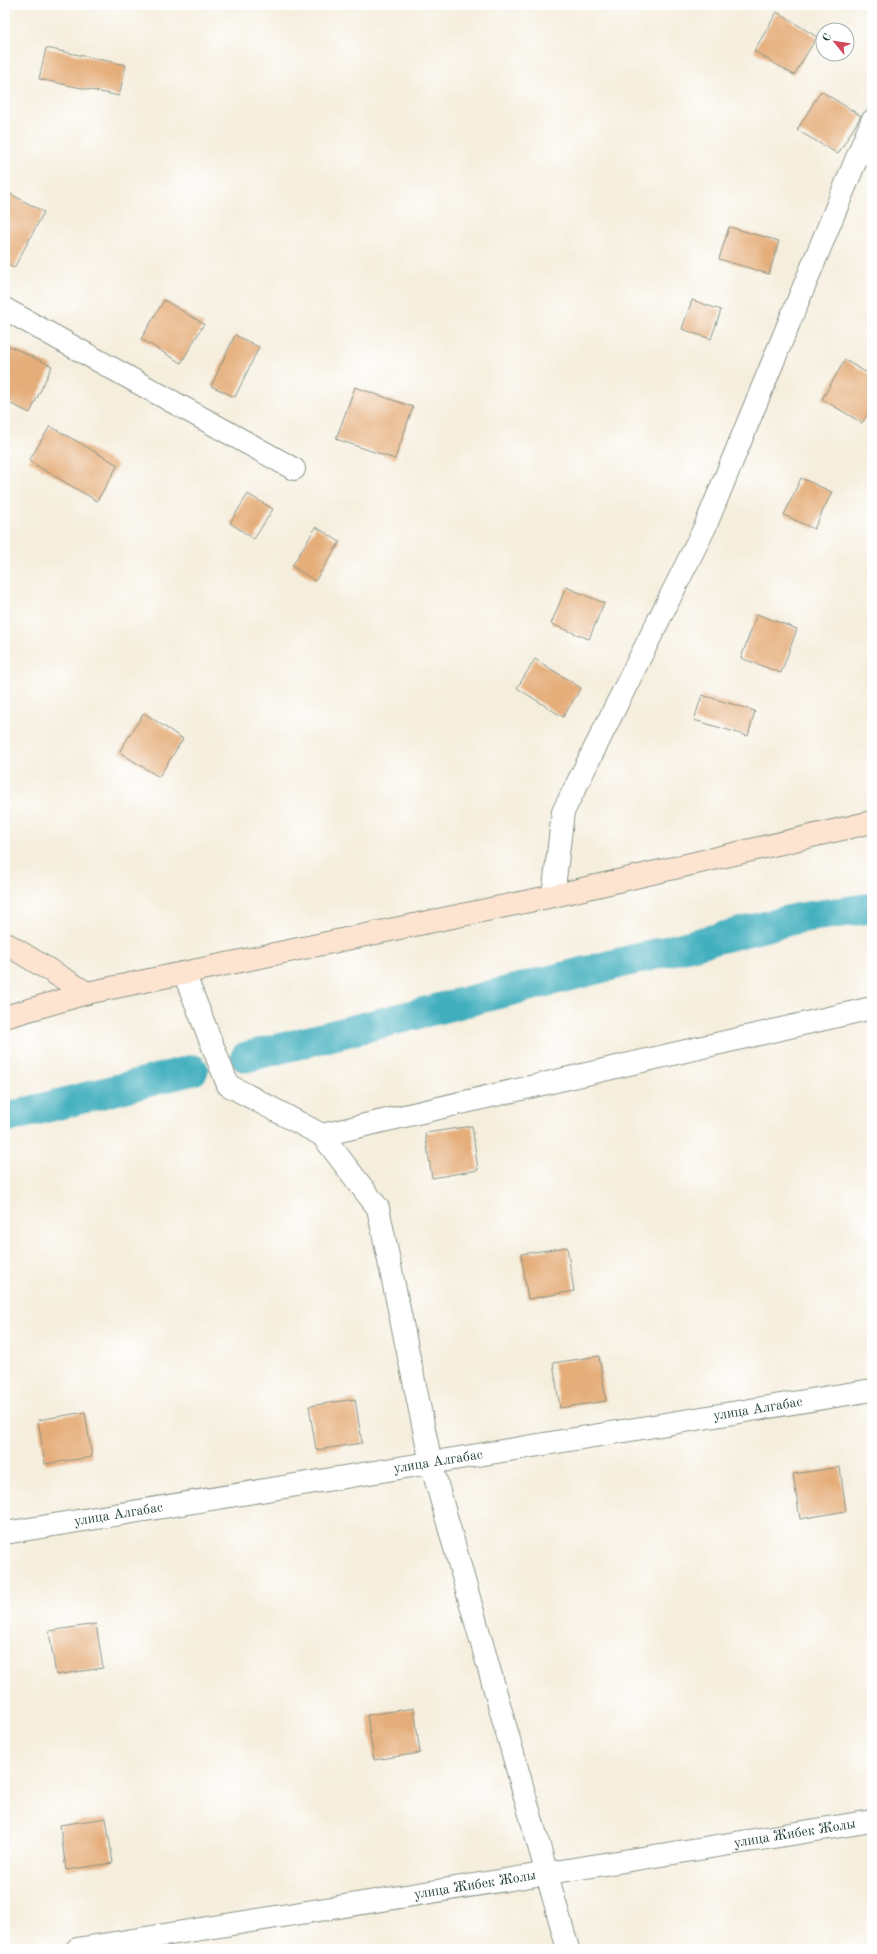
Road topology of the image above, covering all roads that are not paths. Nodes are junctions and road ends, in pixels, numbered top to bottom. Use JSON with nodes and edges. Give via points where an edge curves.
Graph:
{"nodes":[{"id":1,"x":872,"y":121,"type":"edge"},
{"id":2,"x":5,"y":309,"type":"edge"},
{"id":3,"x":294,"y":469,"type":"dead end"},
{"id":4,"x":872,"y":822,"type":"edge"},
{"id":5,"x":553,"y":896,"type":"junction"},
{"id":6,"x":5,"y":943,"type":"edge"},
{"id":7,"x":184,"y":973,"type":"junction"},
{"id":8,"x":87,"y":993,"type":"junction"},
{"id":9,"x":872,"y":1008,"type":"edge"},
{"id":10,"x":5,"y":1017,"type":"edge"},
{"id":11,"x":322,"y":1135,"type":"junction"},
{"id":12,"x":872,"y":1390,"type":"edge"},
{"id":13,"x":431,"y":1463,"type":"junction"},
{"id":14,"x":5,"y":1533,"type":"edge"},
{"id":15,"x":872,"y":1821,"type":"edge"},
{"id":16,"x":547,"y":1874,"type":"junction"},
{"id":17,"x":77,"y":1949,"type":"edge"},
{"id":18,"x":568,"y":1949,"type":"edge"}],
"edges":[{"from":1,"to":5,"type":"street","via":[[705,527],[563,812]]},
{"from":2,"to":3,"type":"street"},
{"from":4,"to":5,"type":"street"},
{"from":5,"to":7,"type":"street"},
{"from":6,"to":8,"type":"street"},
{"from":7,"to":8,"type":"street"},
{"from":7,"to":11,"type":"street","via":[[228,1085]]},
{"from":8,"to":10,"type":"street"},
{"from":9,"to":11,"type":"street"},
{"from":11,"to":13,"type":"street","via":[[378,1208]]},
{"from":12,"to":13,"type":"street","name":"улица Алгабас"},
{"from":13,"to":14,"type":"street","name":"улица Алгабас"},
{"from":13,"to":16,"type":"street"},
{"from":15,"to":16,"type":"street","name":"улица Жибек Жолы"},
{"from":16,"to":17,"type":"street","name":"улица Жибек Жолы"},
{"from":16,"to":18,"type":"street"}]}
